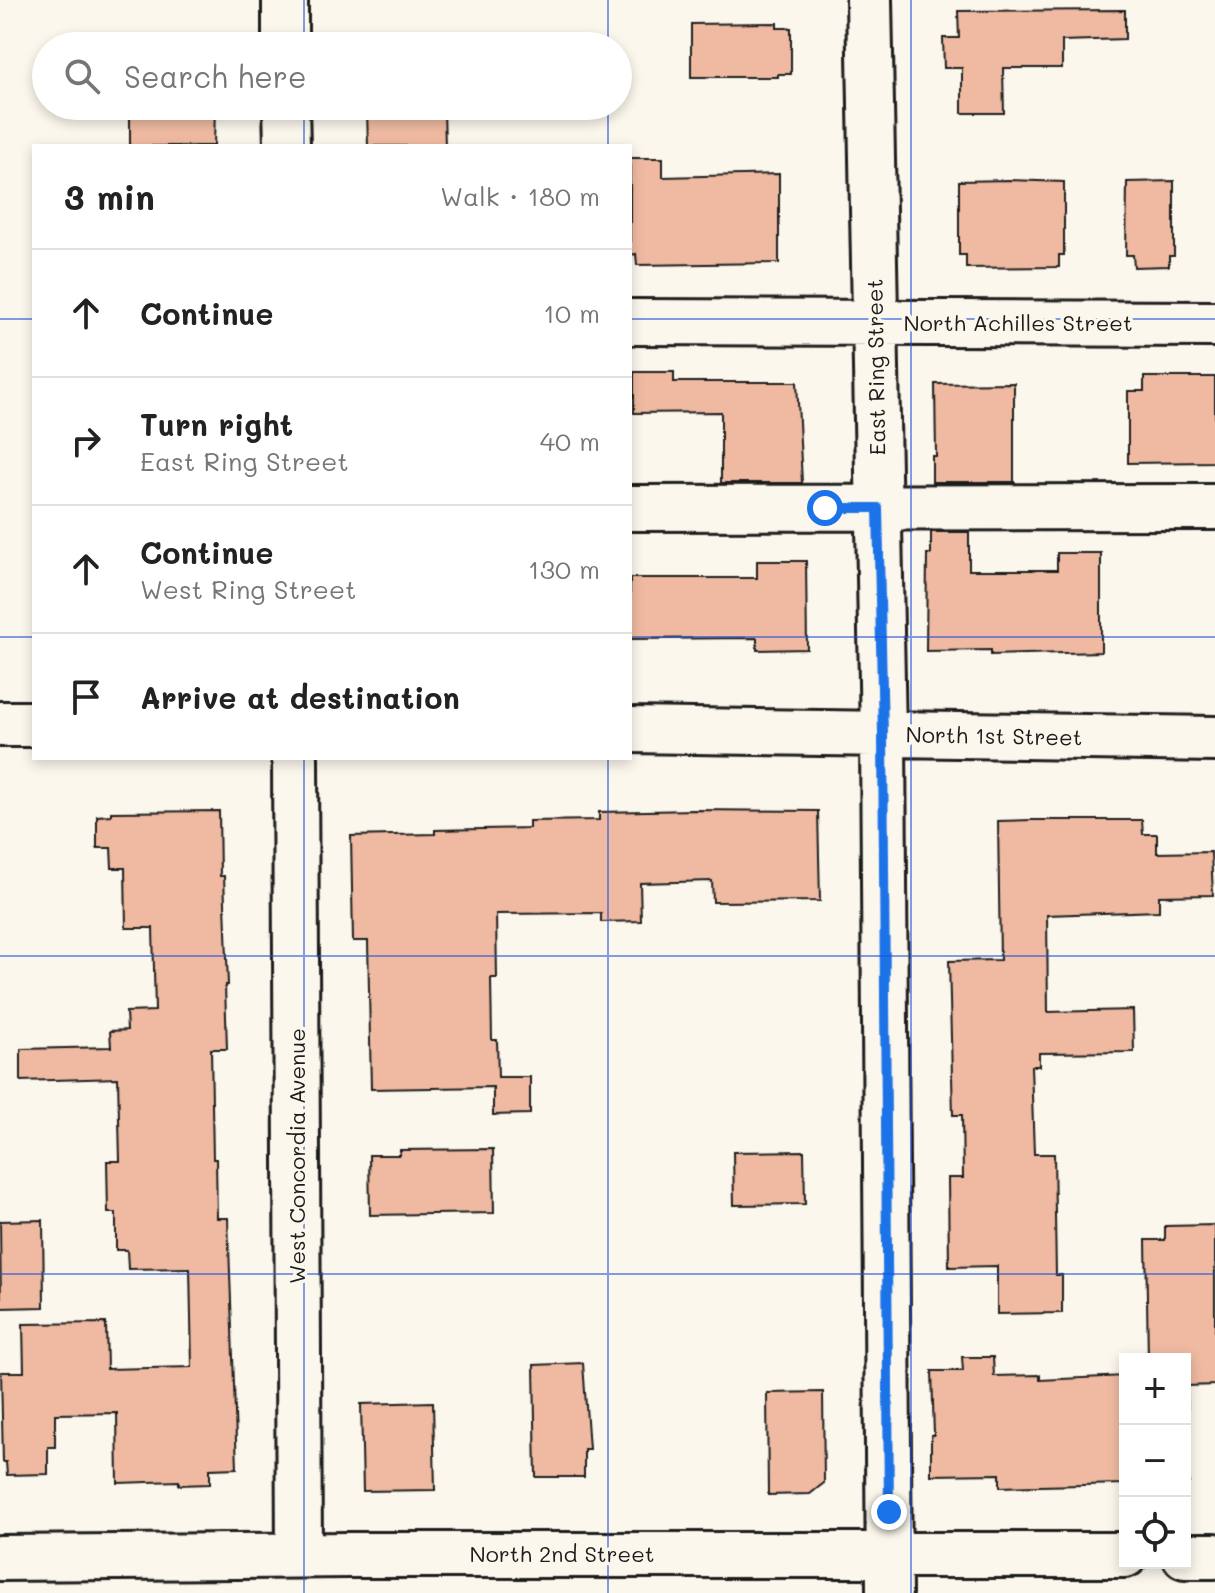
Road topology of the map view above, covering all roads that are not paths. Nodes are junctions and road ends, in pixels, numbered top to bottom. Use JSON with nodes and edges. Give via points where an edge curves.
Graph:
{"nodes":[{"id":1,"x":285,"y":0,"type":"edge"},
{"id":2,"x":869,"y":0,"type":"edge"},
{"id":3,"x":285,"y":32,"type":"edge"},
{"id":4,"x":286,"y":120,"type":"edge"},
{"id":5,"x":287,"y":144,"type":"edge"},
{"id":6,"x":632,"y":322,"type":"edge"},
{"id":7,"x":875,"y":322,"type":"junction"},
{"id":8,"x":1215,"y":324,"type":"edge"},
{"id":9,"x":1215,"y":507,"type":"edge"},
{"id":10,"x":632,"y":508,"type":"edge"},
{"id":11,"x":878,"y":508,"type":"junction"},
{"id":12,"x":0,"y":724,"type":"edge"},
{"id":13,"x":32,"y":724,"type":"edge"},
{"id":14,"x":632,"y":730,"type":"edge"},
{"id":15,"x":883,"y":735,"type":"junction"},
{"id":16,"x":1215,"y":739,"type":"edge"},
{"id":17,"x":295,"y":760,"type":"edge"},
{"id":18,"x":299,"y":1555,"type":"junction"},
{"id":19,"x":1119,"y":1555,"type":"edge"},
{"id":20,"x":1191,"y":1556,"type":"edge"},
{"id":21,"x":1215,"y":1556,"type":"edge"},
{"id":22,"x":26,"y":1570,"type":"edge"},
{"id":23,"x":889,"y":1573,"type":"edge"}],
"edges":[{"from":1,"to":3,"type":"street"},
{"from":2,"to":7,"type":"street","name":"East Ring Street"},
{"from":4,"to":5,"type":"street"},
{"from":6,"to":7,"type":"street","name":"North Achilles Street"},
{"from":7,"to":8,"type":"street","name":"North Achilles Street"},
{"from":7,"to":11,"type":"street","name":"East Ring Street"},
{"from":9,"to":11,"type":"street"},
{"from":10,"to":11,"type":"street"},
{"from":11,"to":15,"type":"street","name":"East Ring Street"},
{"from":12,"to":13,"type":"street"},
{"from":14,"to":15,"type":"street","name":"North 1st Street"},
{"from":15,"to":16,"type":"street","name":"North 1st Street"},
{"from":15,"to":23,"type":"street","name":"East Ring Street"},
{"from":17,"to":18,"type":"street","name":"West Concordia Avenue"},
{"from":18,"to":22,"type":"street","name":"North 2nd Street"},
{"from":18,"to":23,"type":"street","name":"North 2nd Street"},
{"from":19,"to":23,"type":"street","name":"North 2nd Street"},
{"from":20,"to":21,"type":"street"}]}
